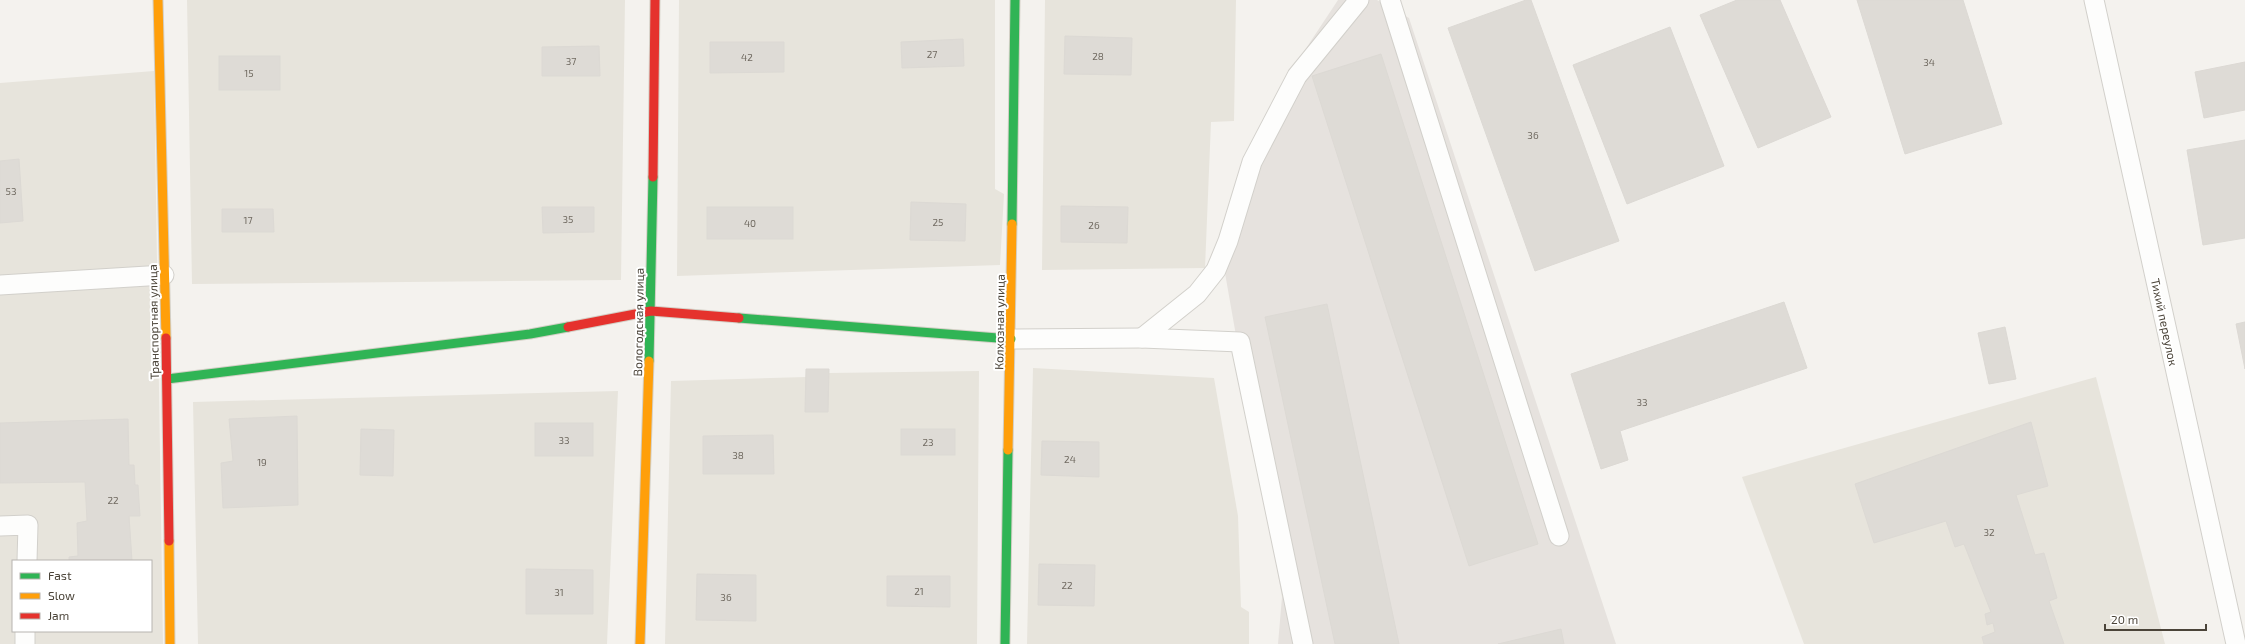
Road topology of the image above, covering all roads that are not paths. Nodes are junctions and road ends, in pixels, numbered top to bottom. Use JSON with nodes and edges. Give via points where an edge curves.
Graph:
{"nodes":[{"id":1,"x":158,"y":0,"type":"edge"},
{"id":2,"x":655,"y":0,"type":"edge"},
{"id":3,"x":1015,"y":0,"type":"edge"},
{"id":4,"x":1359,"y":0,"type":"edge"},
{"id":5,"x":1390,"y":0,"type":"edge"},
{"id":6,"x":2094,"y":0,"type":"edge"},
{"id":7,"x":164,"y":275,"type":"junction"},
{"id":8,"x":0,"y":285,"type":"edge"},
{"id":9,"x":651,"y":311,"type":"junction"},
{"id":10,"x":1142,"y":338,"type":"junction"},
{"id":11,"x":1011,"y":340,"type":"junction"},
{"id":12,"x":167,"y":379,"type":"junction"},
{"id":13,"x":0,"y":526,"type":"edge"},
{"id":14,"x":1559,"y":536,"type":"dead end"},
{"id":15,"x":27,"y":560,"type":"edge"},
{"id":16,"x":25,"y":632,"type":"edge"},
{"id":17,"x":25,"y":644,"type":"edge"},
{"id":18,"x":170,"y":644,"type":"edge"},
{"id":19,"x":640,"y":644,"type":"edge"},
{"id":20,"x":1005,"y":644,"type":"edge"},
{"id":21,"x":1303,"y":644,"type":"edge"},
{"id":22,"x":2236,"y":644,"type":"edge"}],
"edges":[{"from":1,"to":7,"type":"street","name":"Транспортная улица"},
{"from":2,"to":9,"type":"street","name":"Вологодская улица"},
{"from":3,"to":11,"type":"street","name":"Колхозная улица"},
{"from":4,"to":10,"type":"lane","via":[[1297,76],[1252,162],[1228,241],[1216,270],[1197,294]]},
{"from":5,"to":14,"type":"lane"},
{"from":6,"to":22,"type":"lane","name":"Тихий переулок"},
{"from":7,"to":8,"type":"lane"},
{"from":7,"to":12,"type":"street","name":"Транспортная улица"},
{"from":9,"to":11,"type":"street"},
{"from":9,"to":12,"type":"street","via":[[530,334]]},
{"from":9,"to":19,"type":"street","name":"Вологодская улица"},
{"from":10,"to":11,"type":"lane"},
{"from":10,"to":21,"type":"lane","via":[[1240,342]]},
{"from":11,"to":20,"type":"street","name":"Колхозная улица"},
{"from":12,"to":18,"type":"street","name":"Транспортная улица"},
{"from":13,"to":15,"type":"lane","via":[[28,525]]},
{"from":16,"to":17,"type":"lane"}]}
